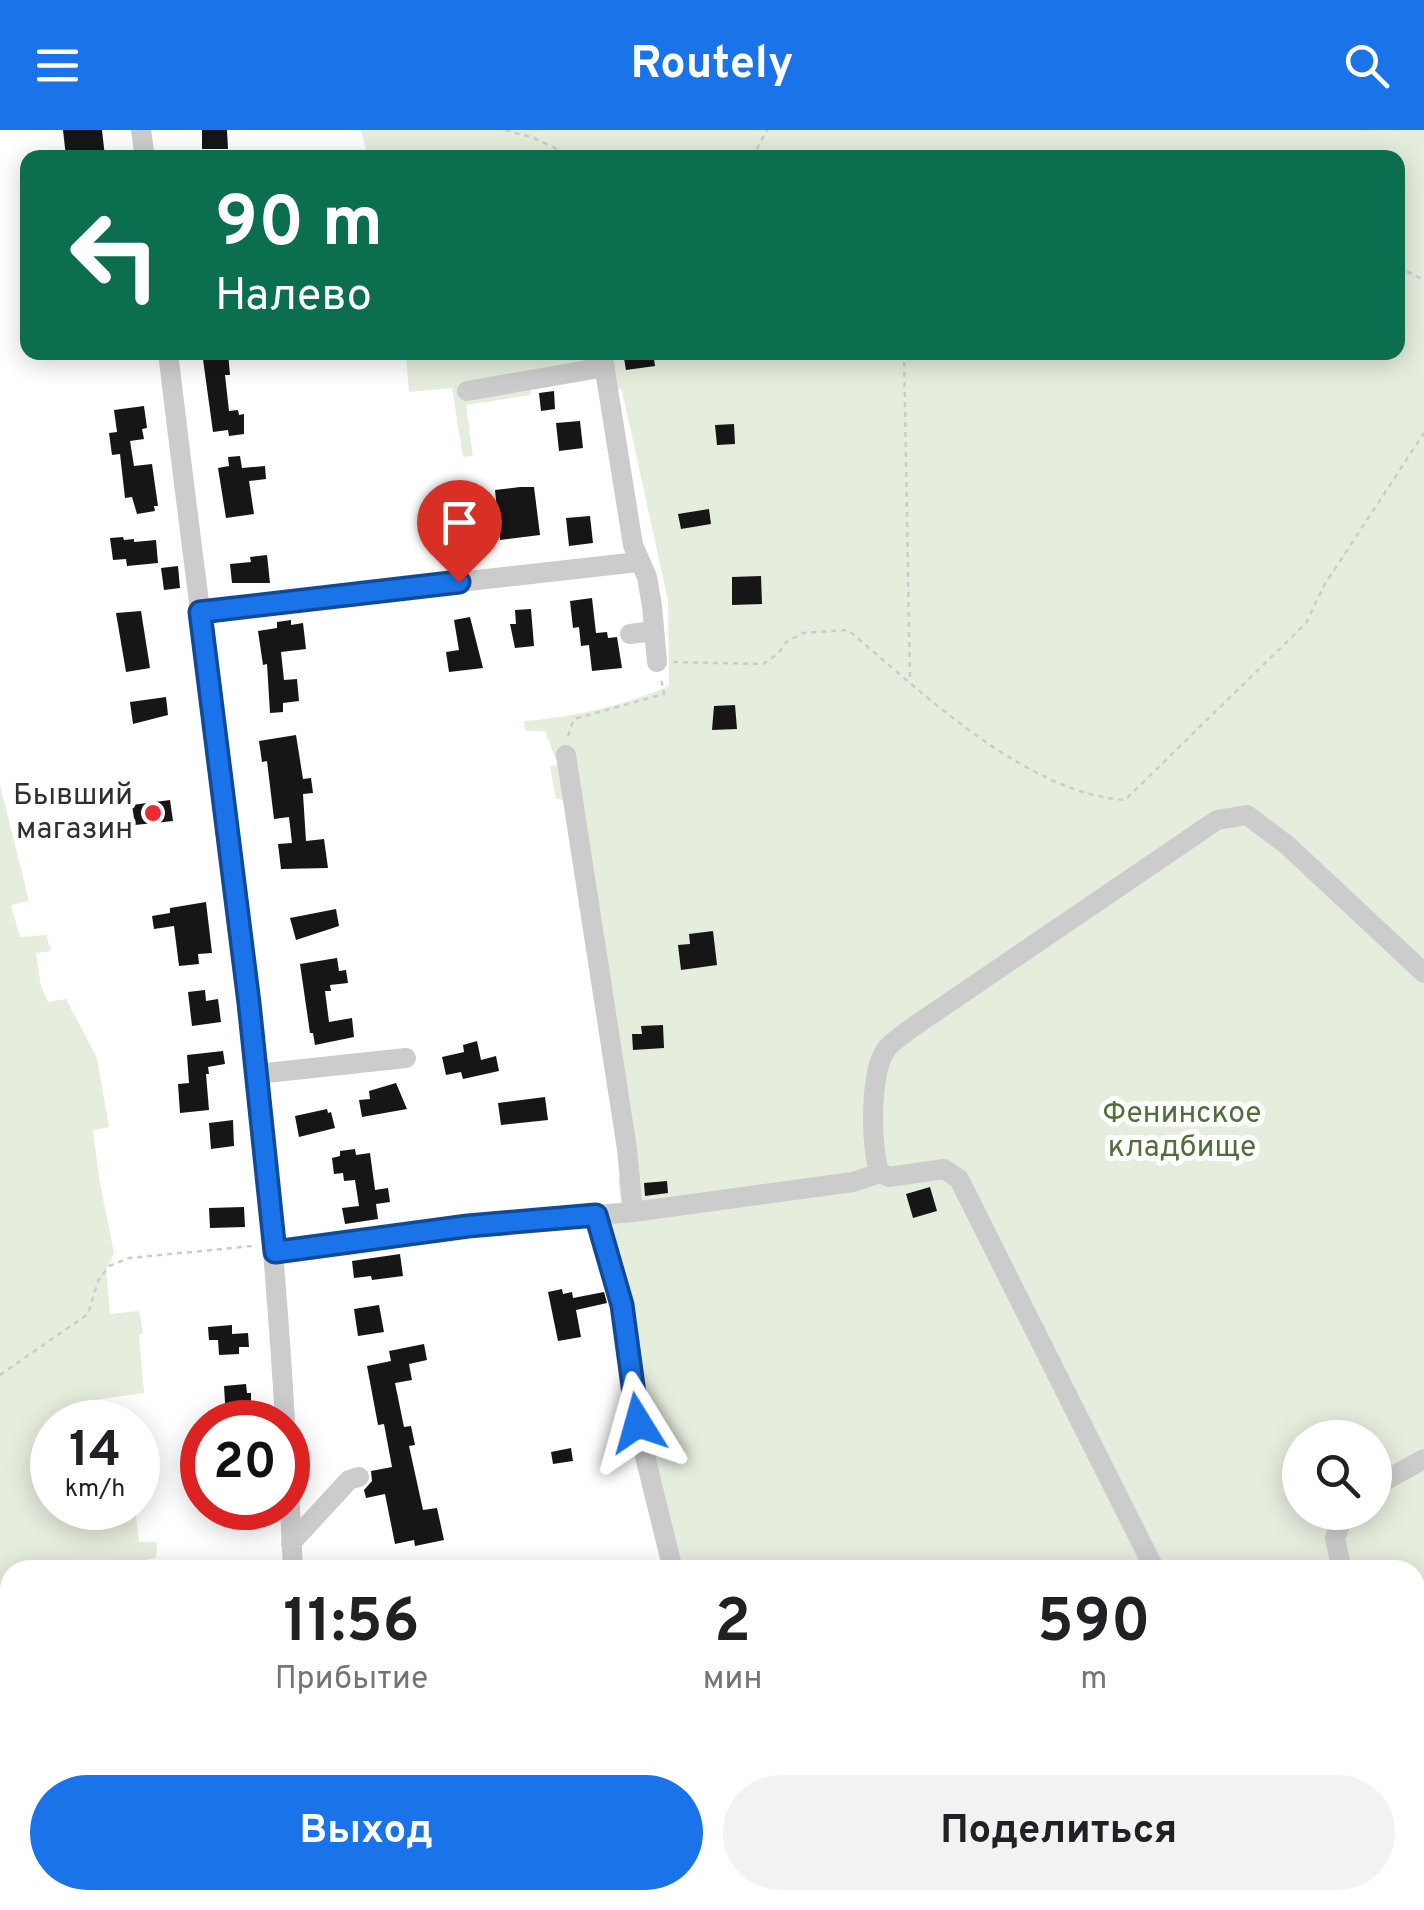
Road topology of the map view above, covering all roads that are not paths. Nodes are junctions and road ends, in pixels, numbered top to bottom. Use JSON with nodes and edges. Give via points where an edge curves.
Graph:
{"nodes":[{"id":1,"x":169,"y":360,"type":"edge"},
{"id":2,"x":603,"y":360,"type":"edge"},
{"id":3,"x":466,"y":391,"type":"dead end"},
{"id":4,"x":638,"y":562,"type":"junction"},
{"id":5,"x":200,"y":612,"type":"junction"},
{"id":6,"x":654,"y":631,"type":"junction"},
{"id":7,"x":630,"y":634,"type":"dead end"},
{"id":8,"x":658,"y":662,"type":"road end"},
{"id":9,"x":566,"y":755,"type":"road end"},
{"id":10,"x":1424,"y":973,"type":"edge"},
{"id":11,"x":406,"y":1058,"type":"dead end"},
{"id":12,"x":257,"y":1074,"type":"junction"},
{"id":13,"x":880,"y":1173,"type":"junction"},
{"id":14,"x":633,"y":1212,"type":"junction"},
{"id":15,"x":596,"y":1215,"type":"junction"},
{"id":16,"x":275,"y":1248,"type":"junction"},
{"id":17,"x":284,"y":1400,"type":"edge"},
{"id":18,"x":1424,"y":1460,"type":"edge"},
{"id":19,"x":1392,"y":1477,"type":"edge"},
{"id":20,"x":360,"y":1485,"type":"dead end"},
{"id":21,"x":291,"y":1530,"type":"edge"},
{"id":22,"x":1339,"y":1530,"type":"edge"},
{"id":23,"x":292,"y":1543,"type":"junction"},
{"id":24,"x":293,"y":1560,"type":"edge"},
{"id":25,"x":671,"y":1560,"type":"edge"},
{"id":26,"x":1150,"y":1560,"type":"edge"},
{"id":27,"x":1340,"y":1560,"type":"edge"}],
"edges":[{"from":1,"to":5,"type":"street"},
{"from":2,"to":3,"type":"street"},
{"from":2,"to":4,"type":"street"},
{"from":4,"to":5,"type":"street"},
{"from":4,"to":6,"type":"street","via":[[647,577]]},
{"from":5,"to":12,"type":"street"},
{"from":6,"to":7,"type":"street"},
{"from":6,"to":8,"type":"street"},
{"from":9,"to":14,"type":"street"},
{"from":10,"to":13,"type":"street","via":[[1247,814],[1217,820],[884,1052],[876,1086],[874,1157]]},
{"from":11,"to":12,"type":"street"},
{"from":12,"to":16,"type":"street"},
{"from":13,"to":14,"type":"street","via":[[863,1181]]},
{"from":13,"to":26,"type":"street","via":[[889,1178],[944,1169],[958,1179]]},
{"from":14,"to":15,"type":"street"},
{"from":15,"to":16,"type":"street"},
{"from":15,"to":25,"type":"street","via":[[622,1305],[642,1444]]},
{"from":16,"to":17,"type":"street"},
{"from":18,"to":19,"type":"street"},
{"from":20,"to":23,"type":"street","via":[[334,1498]]},
{"from":21,"to":23,"type":"street"},
{"from":22,"to":27,"type":"street"},
{"from":23,"to":24,"type":"street"}]}
